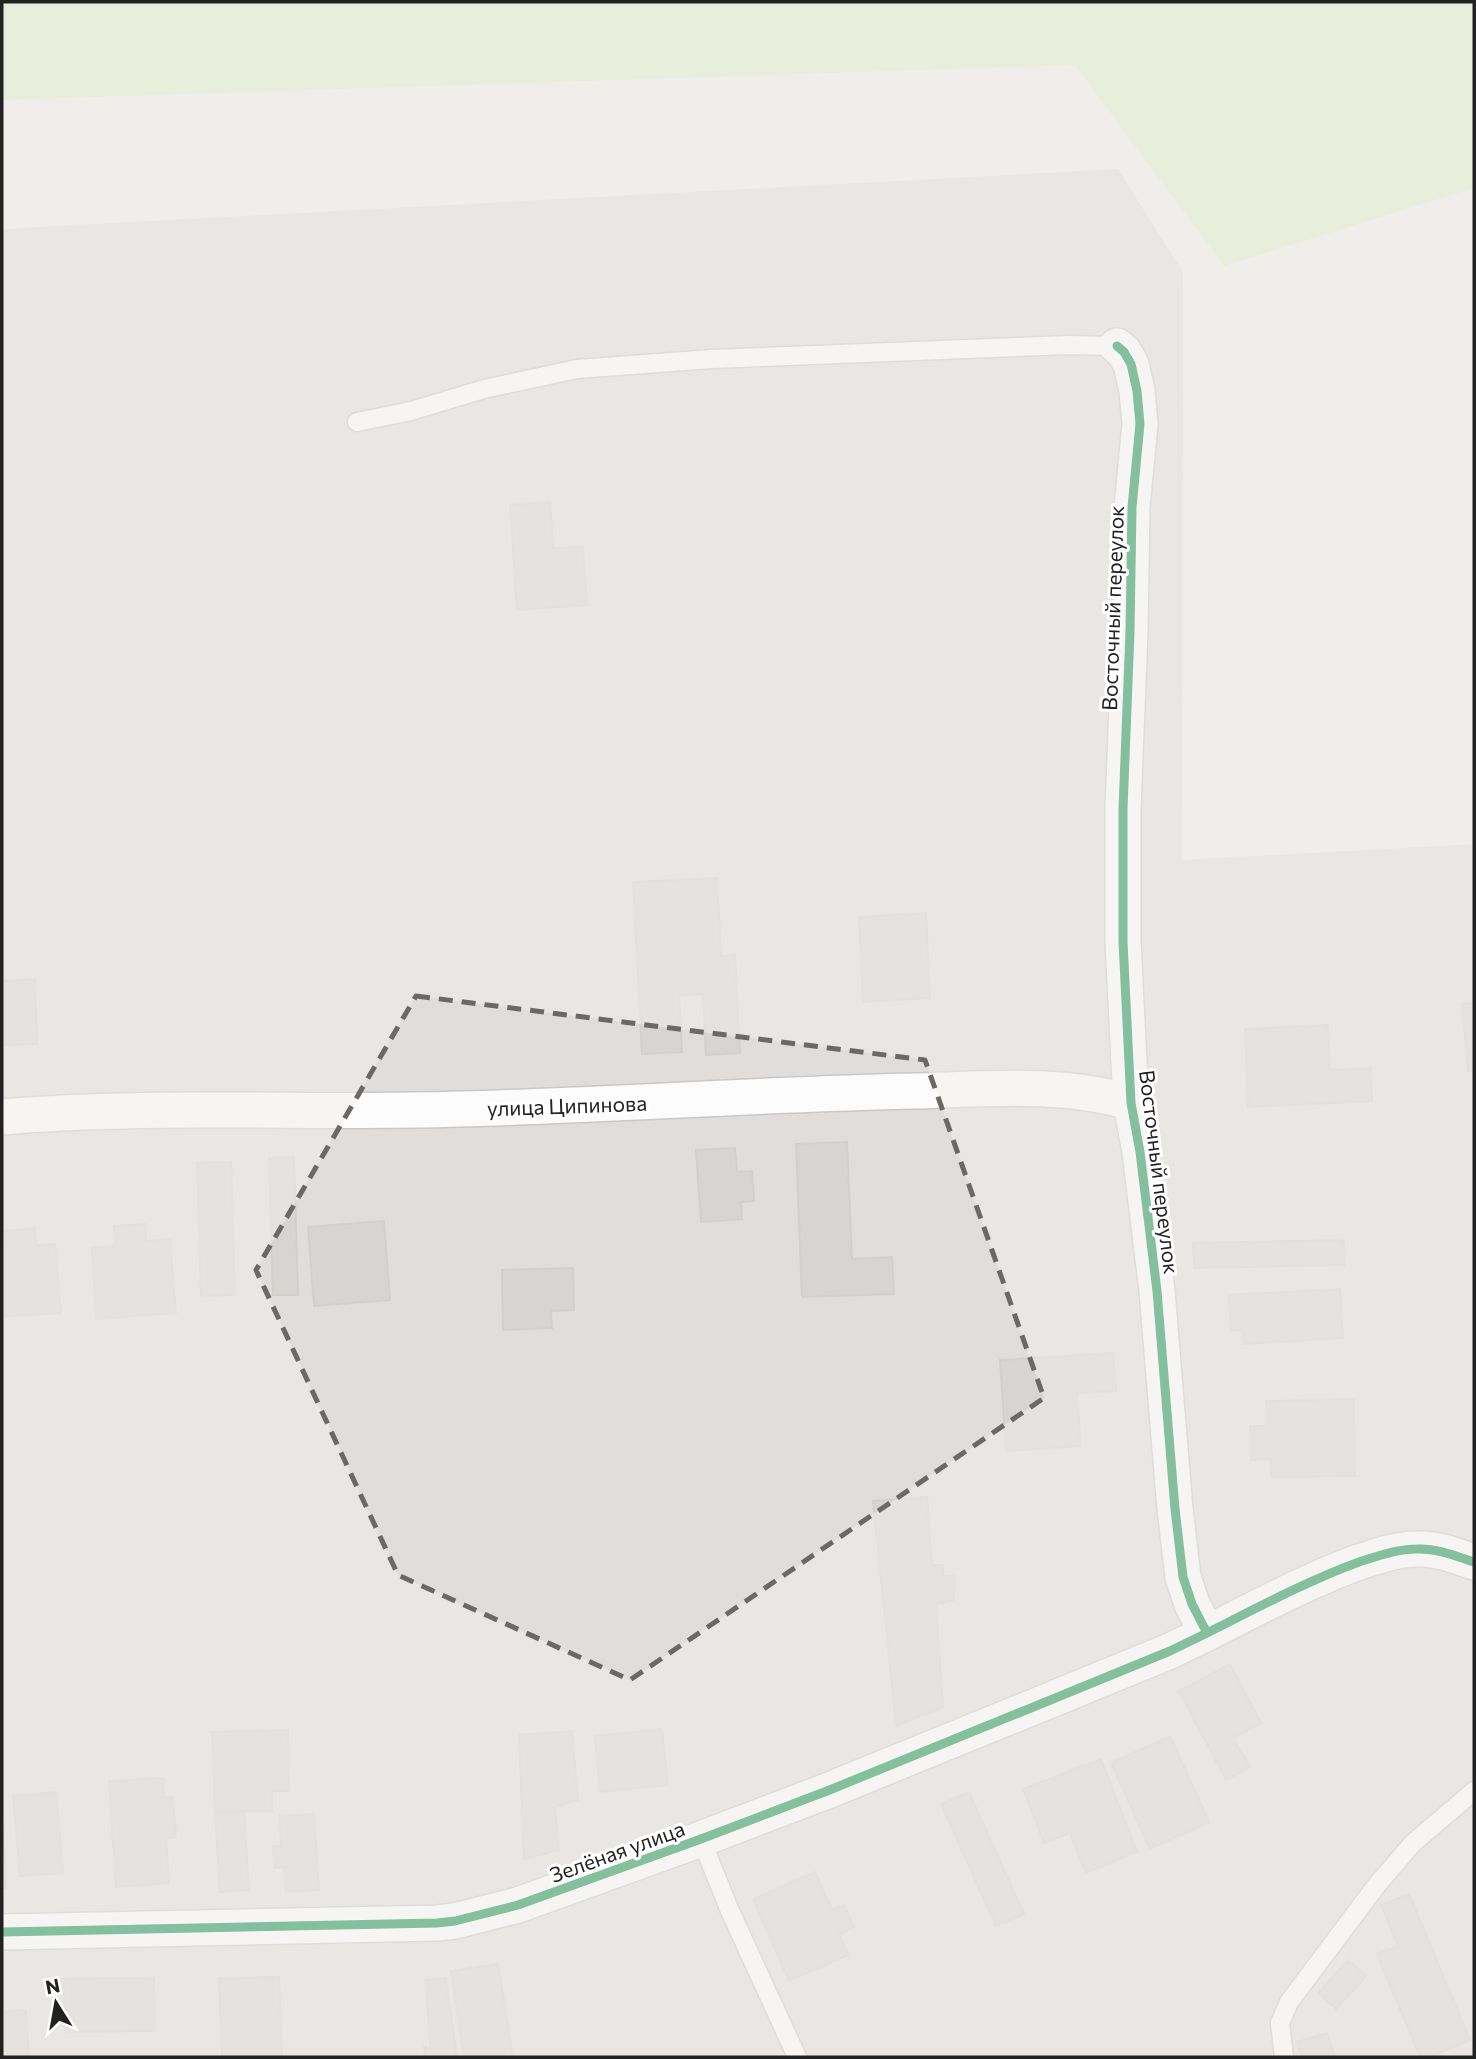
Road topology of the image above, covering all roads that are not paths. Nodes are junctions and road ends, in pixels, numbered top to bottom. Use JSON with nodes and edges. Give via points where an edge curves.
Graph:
{"nodes":[{"id":1,"x":1117,"y":345,"type":"joint"},
{"id":2,"x":357,"y":422,"type":"dead end"},
{"id":3,"x":1131,"y":1103,"type":"junction"},
{"id":4,"x":2,"y":1117,"type":"edge"},
{"id":5,"x":1474,"y":1562,"type":"edge"},
{"id":6,"x":1208,"y":1633,"type":"junction"},
{"id":7,"x":1474,"y":1791,"type":"edge"},
{"id":8,"x":701,"y":1839,"type":"junction"},
{"id":9,"x":2,"y":1933,"type":"edge"},
{"id":10,"x":797,"y":2057,"type":"edge"},
{"id":11,"x":1284,"y":2057,"type":"edge"}],
"edges":[{"from":1,"to":2,"type":"lane","via":[[712,359],[577,369]]},
{"from":1,"to":3,"type":"street","name":"Восточный переулок","via":[[1131,364],[1140,424],[1132,507],[1123,809],[1123,942]]},
{"from":3,"to":4,"type":"street","name":"улица Ципинова","via":[[1080,1091],[981,1090],[462,1109]]},
{"from":3,"to":6,"type":"street","name":"Восточный переулок","via":[[1157,1291],[1183,1577]]},
{"from":5,"to":6,"type":"street","via":[[1444,1552],[1399,1550],[1306,1583]]},
{"from":6,"to":8,"type":"street","name":"Зелёная улица"},
{"from":7,"to":11,"type":"lane","via":[[1413,1843],[1289,2002],[1280,2023]]},
{"from":8,"to":9,"type":"street","name":"Зелёная улица","via":[[518,1905],[455,1921]]},
{"from":8,"to":10,"type":"lane"}]}
